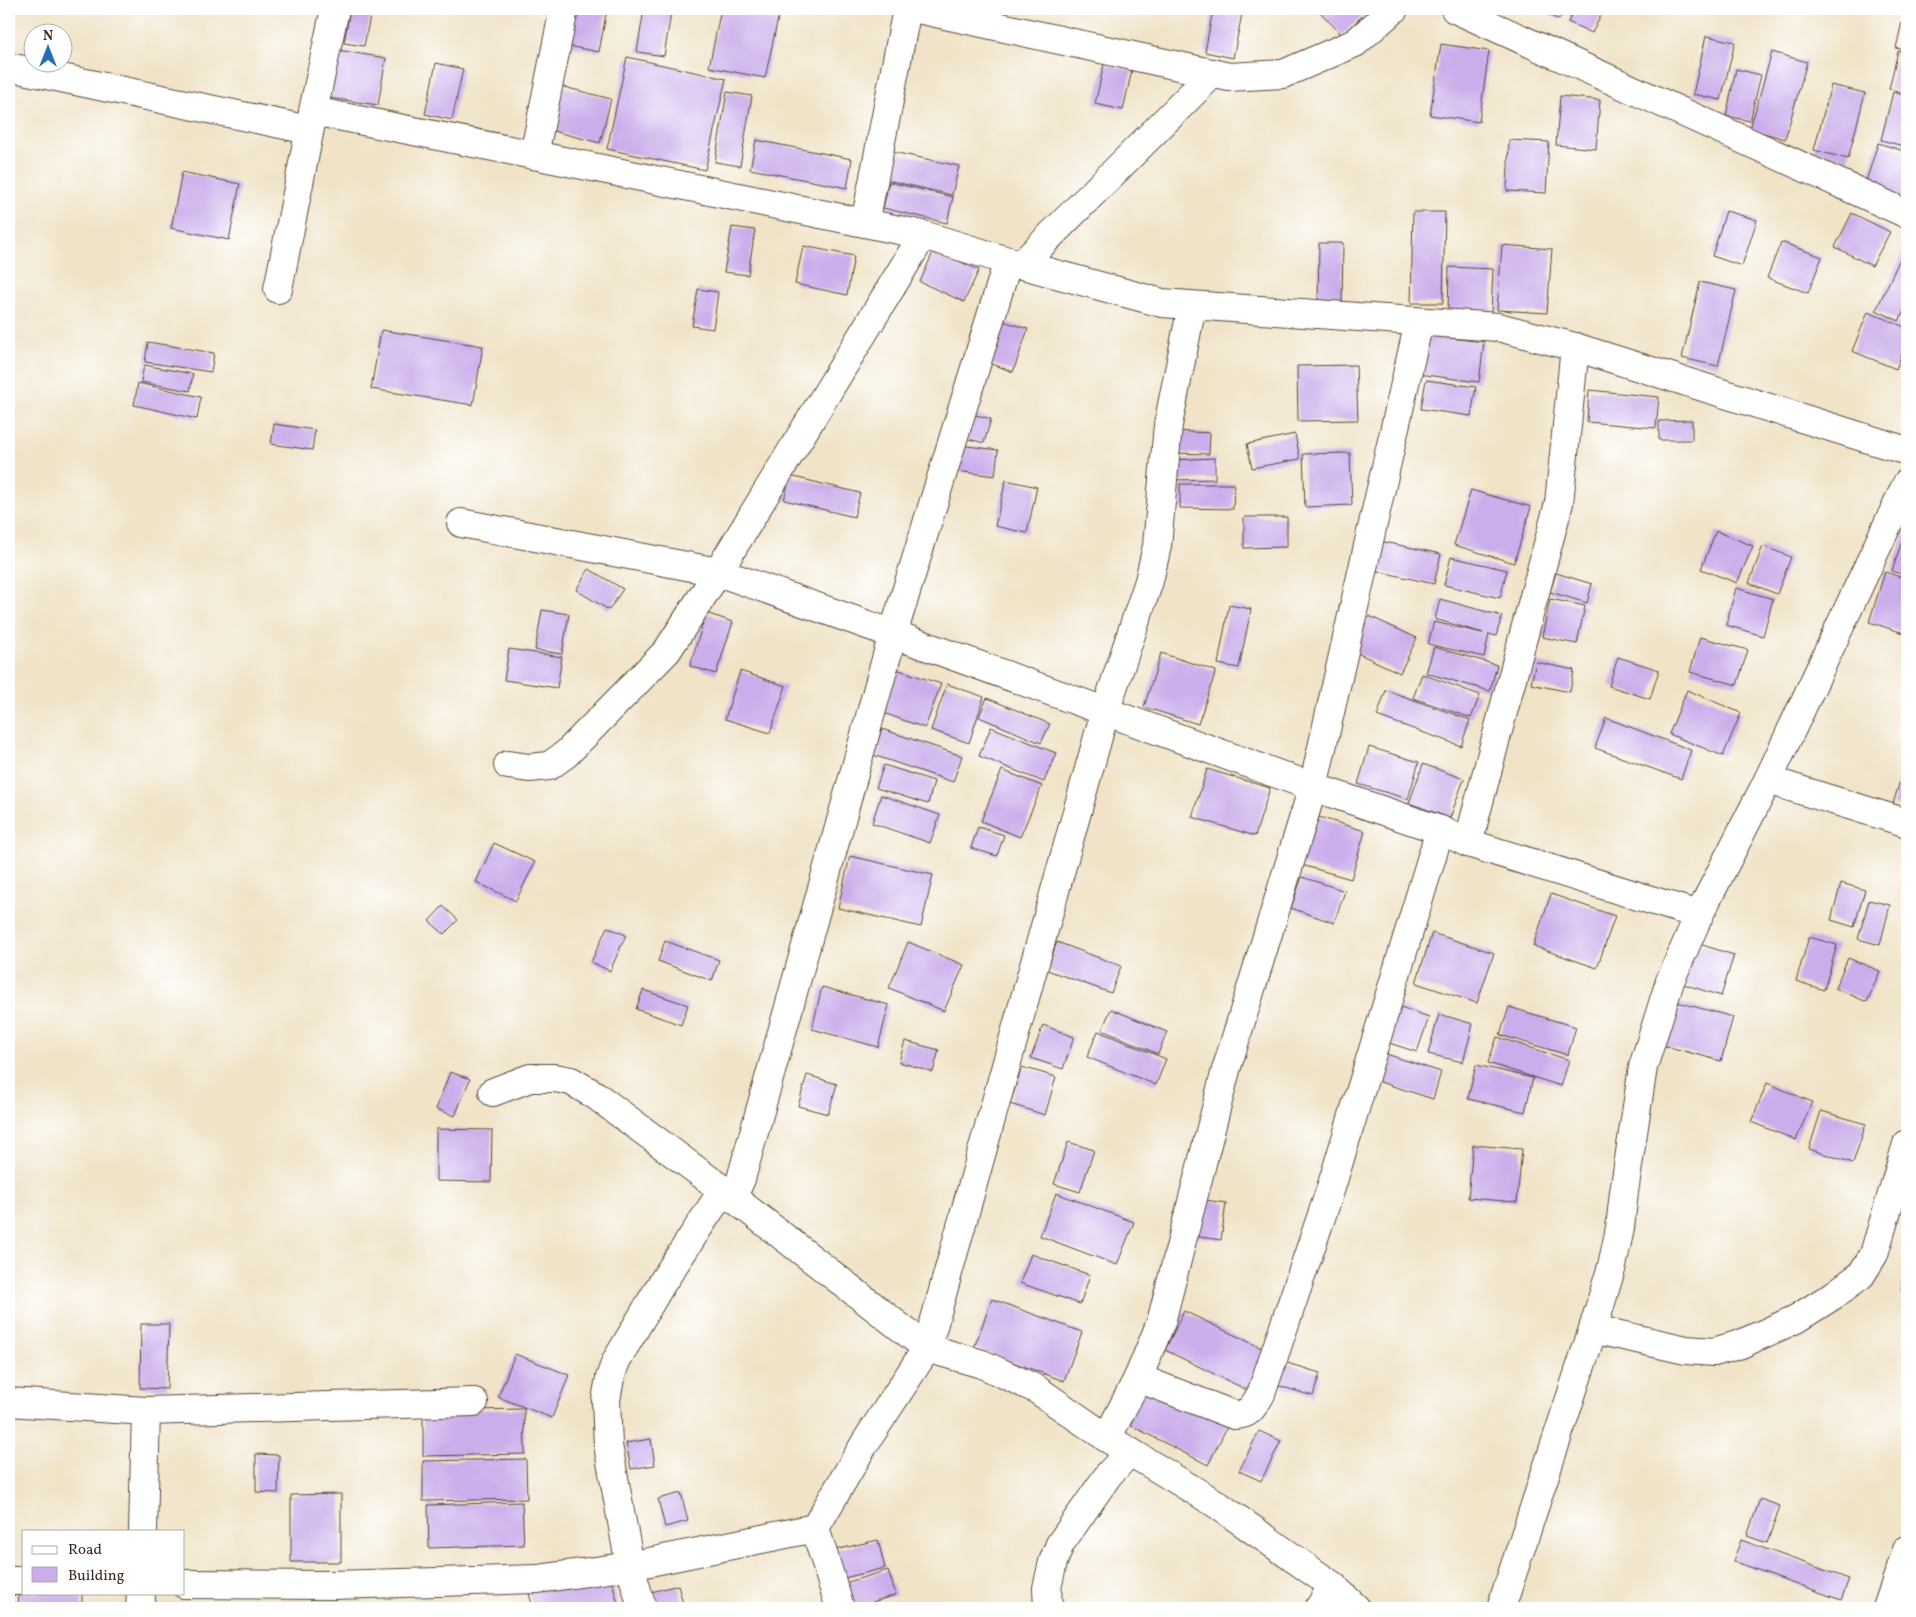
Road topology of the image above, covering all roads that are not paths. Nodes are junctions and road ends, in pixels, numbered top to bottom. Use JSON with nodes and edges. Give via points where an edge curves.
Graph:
{"nodes":[{"id":1,"x":335,"y":9,"type":"edge"},
{"id":2,"x":564,"y":9,"type":"edge"},
{"id":3,"x":907,"y":9,"type":"edge"},
{"id":4,"x":918,"y":9,"type":"edge"},
{"id":5,"x":1394,"y":9,"type":"edge"},
{"id":6,"x":1455,"y":9,"type":"edge"},
{"id":7,"x":9,"y":67,"type":"edge"},
{"id":8,"x":1213,"y":74,"type":"junction"},
{"id":9,"x":311,"y":121,"type":"junction"},
{"id":10,"x":534,"y":155,"type":"junction"},
{"id":11,"x":1907,"y":214,"type":"edge"},
{"id":12,"x":865,"y":223,"type":"junction"},
{"id":13,"x":923,"y":235,"type":"junction"},
{"id":14,"x":1015,"y":263,"type":"junction"},
{"id":15,"x":278,"y":289,"type":"dead end"},
{"id":16,"x":1192,"y":306,"type":"junction"},
{"id":17,"x":1420,"y":322,"type":"junction"},
{"id":18,"x":1575,"y":348,"type":"junction"},
{"id":19,"x":1907,"y":451,"type":"edge"},
{"id":20,"x":1907,"y":483,"type":"edge"},
{"id":21,"x":461,"y":523,"type":"dead end"},
{"id":22,"x":718,"y":572,"type":"junction"},
{"id":23,"x":893,"y":634,"type":"junction"},
{"id":24,"x":1106,"y":712,"type":"junction"},
{"id":25,"x":508,"y":765,"type":"dead end"},
{"id":26,"x":1768,"y":780,"type":"junction"},
{"id":27,"x":1312,"y":787,"type":"junction"},
{"id":28,"x":1907,"y":823,"type":"edge"},
{"id":29,"x":1440,"y":830,"type":"junction"},
{"id":30,"x":1468,"y":842,"type":"junction"},
{"id":31,"x":1699,"y":916,"type":"junction"},
{"id":32,"x":493,"y":1092,"type":"dead end"},
{"id":33,"x":1907,"y":1144,"type":"edge"},
{"id":34,"x":727,"y":1194,"type":"junction"},
{"id":35,"x":1593,"y":1329,"type":"junction"},
{"id":36,"x":927,"y":1348,"type":"junction"},
{"id":37,"x":1138,"y":1378,"type":"junction"},
{"id":38,"x":9,"y":1402,"type":"edge"},
{"id":39,"x":474,"y":1402,"type":"dead end"},
{"id":40,"x":146,"y":1410,"type":"junction"},
{"id":41,"x":1107,"y":1438,"type":"junction"},
{"id":42,"x":1130,"y":1452,"type":"junction"},
{"id":43,"x":814,"y":1528,"type":"junction"},
{"id":44,"x":143,"y":1530,"type":"edge"},
{"id":45,"x":1907,"y":1550,"type":"edge"},
{"id":46,"x":630,"y":1566,"type":"junction"},
{"id":47,"x":9,"y":1581,"type":"edge"},
{"id":48,"x":22,"y":1581,"type":"edge"},
{"id":49,"x":185,"y":1584,"type":"edge"},
{"id":50,"x":141,"y":1594,"type":"edge"},
{"id":51,"x":1326,"y":1597,"type":"edge"},
{"id":52,"x":140,"y":1608,"type":"edge"},
{"id":53,"x":642,"y":1608,"type":"edge"},
{"id":54,"x":840,"y":1608,"type":"edge"},
{"id":55,"x":1048,"y":1608,"type":"edge"},
{"id":56,"x":1356,"y":1608,"type":"edge"},
{"id":57,"x":1501,"y":1608,"type":"edge"},
{"id":58,"x":1887,"y":1608,"type":"edge"}],
"edges":[{"from":1,"to":9,"type":"street"},
{"from":2,"to":10,"type":"street"},
{"from":3,"to":12,"type":"street"},
{"from":4,"to":8,"type":"street"},
{"from":5,"to":8,"type":"street","via":[[1355,43],[1283,74],[1229,77]]},
{"from":6,"to":11,"type":"street"},
{"from":7,"to":9,"type":"street"},
{"from":8,"to":14,"type":"street"},
{"from":9,"to":10,"type":"street"},
{"from":9,"to":15,"type":"street"},
{"from":10,"to":12,"type":"street"},
{"from":12,"to":13,"type":"street"},
{"from":13,"to":14,"type":"street"},
{"from":13,"to":22,"type":"street"},
{"from":14,"to":16,"type":"street","via":[[1162,303]]},
{"from":14,"to":23,"type":"street"},
{"from":16,"to":17,"type":"street"},
{"from":16,"to":24,"type":"street","via":[[1168,425],[1157,546],[1138,618]]},
{"from":17,"to":18,"type":"street","via":[[1498,328]]},
{"from":17,"to":27,"type":"street"},
{"from":18,"to":19,"type":"street"},
{"from":18,"to":30,"type":"street","via":[[1559,503]]},
{"from":20,"to":26,"type":"street"},
{"from":21,"to":22,"type":"street"},
{"from":22,"to":23,"type":"street"},
{"from":22,"to":25,"type":"street","via":[[666,651],[566,754],[549,766]]},
{"from":23,"to":24,"type":"street"},
{"from":23,"to":34,"type":"street","via":[[741,1180]]},
{"from":24,"to":27,"type":"street"},
{"from":24,"to":36,"type":"street"},
{"from":26,"to":28,"type":"street"},
{"from":26,"to":31,"type":"street"},
{"from":27,"to":29,"type":"street"},
{"from":27,"to":37,"type":"street","via":[[1226,1070],[1161,1322]]},
{"from":29,"to":30,"type":"street"},
{"from":29,"to":37,"type":"street","via":[[1330,1191],[1261,1394],[1251,1409],[1243,1415],[1234,1415]]},
{"from":30,"to":31,"type":"street"},
{"from":31,"to":35,"type":"street","via":[[1670,981],[1643,1067],[1620,1228]]},
{"from":32,"to":34,"type":"street","via":[[530,1078],[571,1081],[595,1095]]},
{"from":33,"to":35,"type":"street","via":[[1874,1254],[1861,1275],[1796,1319],[1741,1344],[1714,1352],[1686,1350]]},
{"from":34,"to":36,"type":"street"},
{"from":34,"to":46,"type":"street","via":[[662,1283],[616,1361],[610,1378],[606,1400],[608,1445]]},
{"from":35,"to":57,"type":"street"},
{"from":36,"to":41,"type":"street","via":[[982,1364],[1036,1389]]},
{"from":36,"to":43,"type":"street"},
{"from":37,"to":41,"type":"street"},
{"from":38,"to":40,"type":"street"},
{"from":39,"to":40,"type":"street"},
{"from":40,"to":44,"type":"street"},
{"from":41,"to":42,"type":"street"},
{"from":42,"to":51,"type":"street","via":[[1215,1504]]},
{"from":42,"to":55,"type":"street","via":[[1109,1474],[1060,1544],[1052,1562],[1047,1588]]},
{"from":43,"to":46,"type":"street"},
{"from":43,"to":54,"type":"street"},
{"from":45,"to":58,"type":"street"},
{"from":46,"to":49,"type":"street","via":[[538,1579],[332,1585]]},
{"from":46,"to":53,"type":"street"},
{"from":47,"to":48,"type":"street"},
{"from":50,"to":52,"type":"street"},
{"from":51,"to":56,"type":"street"}]}
